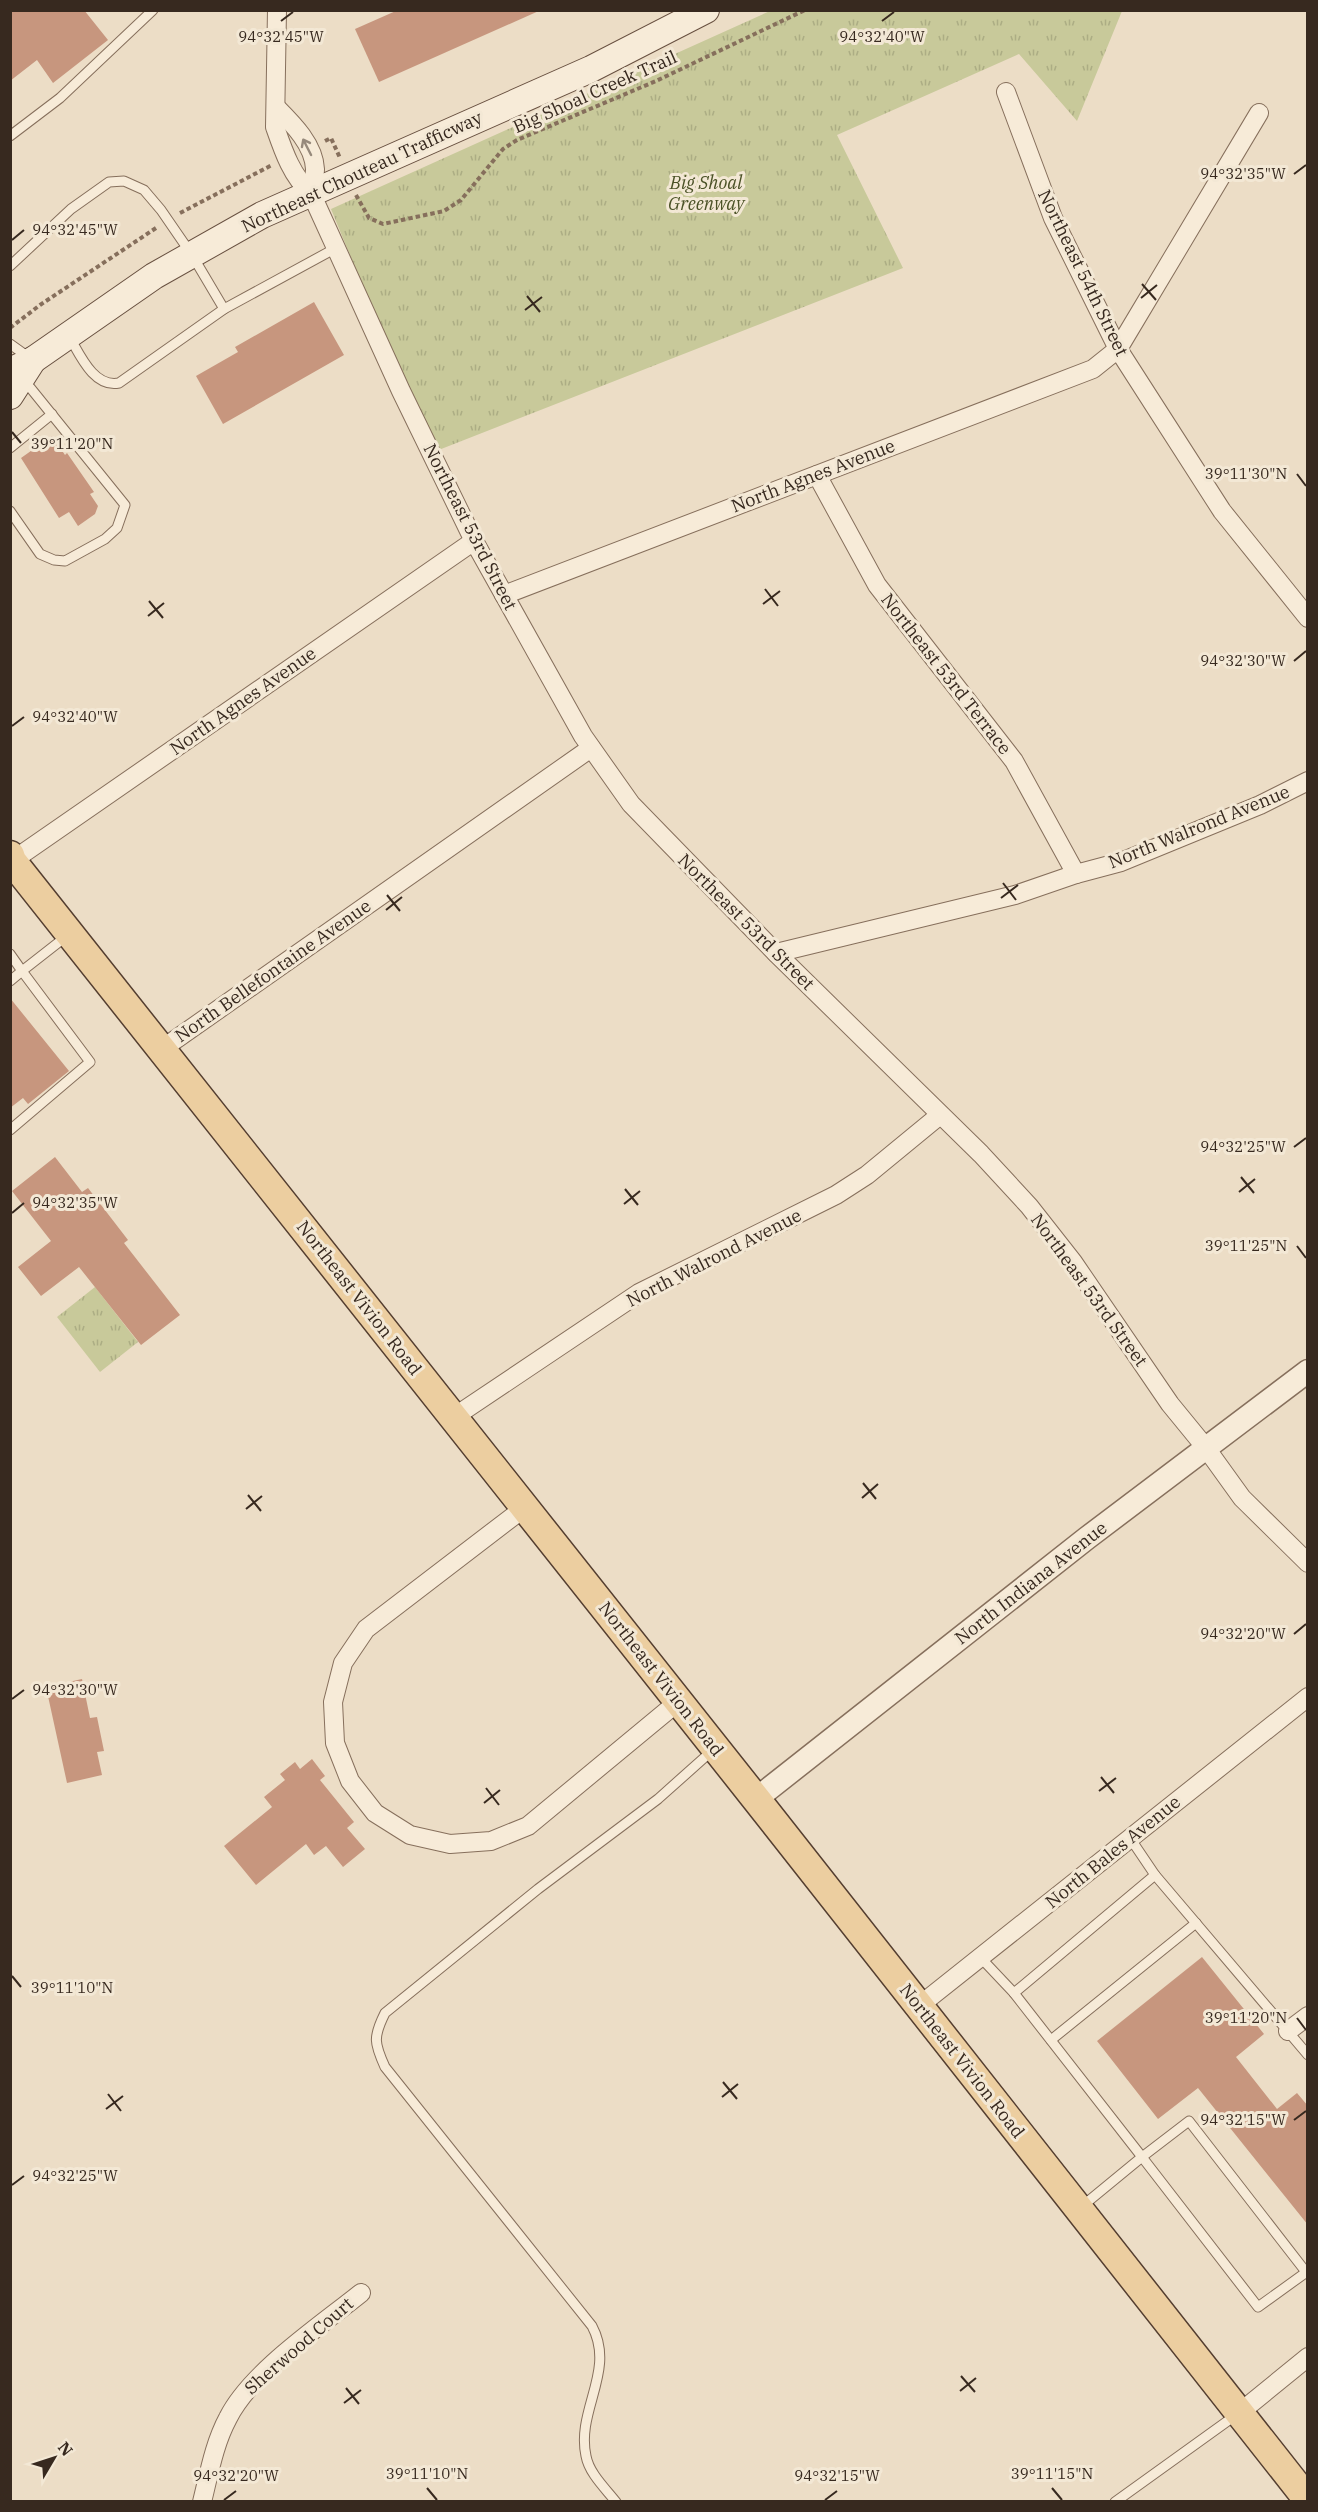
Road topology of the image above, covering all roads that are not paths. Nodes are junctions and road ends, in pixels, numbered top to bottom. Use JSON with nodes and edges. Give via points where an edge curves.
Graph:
{"nodes":[{"id":1,"x":153,"y":10,"type":"edge"},
{"id":2,"x":277,"y":10,"type":"edge"},
{"id":3,"x":706,"y":10,"type":"edge"},
{"id":4,"x":1006,"y":92,"type":"dead end"},
{"id":5,"x":1259,"y":113,"type":"dead end"},
{"id":6,"x":10,"y":136,"type":"edge"},
{"id":7,"x":311,"y":193,"type":"junction"},
{"id":8,"x":336,"y":248,"type":"junction"},
{"id":9,"x":192,"y":255,"type":"junction"},
{"id":10,"x":10,"y":266,"type":"edge"},
{"id":11,"x":224,"y":309,"type":"junction"},
{"id":12,"x":68,"y":336,"type":"junction"},
{"id":13,"x":1118,"y":349,"type":"junction"},
{"id":14,"x":17,"y":370,"type":"edge"},
{"id":15,"x":52,"y":414,"type":"junction"},
{"id":16,"x":10,"y":448,"type":"edge"},
{"id":17,"x":817,"y":475,"type":"junction"},
{"id":18,"x":10,"y":511,"type":"edge"},
{"id":19,"x":474,"y":541,"type":"junction"},
{"id":20,"x":504,"y":595,"type":"junction"},
{"id":21,"x":1308,"y":618,"type":"edge"},
{"id":22,"x":591,"y":748,"type":"junction"},
{"id":23,"x":1308,"y":782,"type":"edge"},
{"id":24,"x":11,"y":859,"type":"edge"},
{"id":25,"x":1076,"y":874,"type":"junction"},
{"id":26,"x":69,"y":933,"type":"junction"},
{"id":27,"x":776,"y":953,"type":"junction"},
{"id":28,"x":10,"y":954,"type":"edge"},
{"id":29,"x":22,"y":971,"type":"junction"},
{"id":30,"x":10,"y":981,"type":"edge"},
{"id":31,"x":162,"y":1049,"type":"junction"},
{"id":32,"x":940,"y":1114,"type":"junction"},
{"id":33,"x":10,"y":1130,"type":"edge"},
{"id":34,"x":1308,"y":1371,"type":"edge"},
{"id":35,"x":454,"y":1417,"type":"junction"},
{"id":36,"x":1206,"y":1448,"type":"junction"},
{"id":37,"x":525,"y":1508,"type":"junction"},
{"id":38,"x":1308,"y":1563,"type":"edge"},
{"id":39,"x":1308,"y":1697,"type":"edge"},
{"id":40,"x":679,"y":1701,"type":"junction"},
{"id":41,"x":716,"y":1748,"type":"junction"},
{"id":42,"x":756,"y":1799,"type":"junction"},
{"id":43,"x":1130,"y":1838,"type":"junction"},
{"id":44,"x":1155,"y":1875,"type":"junction"},
{"id":45,"x":1196,"y":1923,"type":"junction"},
{"id":46,"x":980,"y":1957,"type":"junction"},
{"id":47,"x":1014,"y":1993,"type":"junction"},
{"id":48,"x":919,"y":2006,"type":"junction"},
{"id":49,"x":1308,"y":2016,"type":"edge"},
{"id":50,"x":1288,"y":2031,"type":"junction"},
{"id":51,"x":1051,"y":2040,"type":"junction"},
{"id":52,"x":1308,"y":2055,"type":"edge"},
{"id":53,"x":1142,"y":2157,"type":"junction"},
{"id":54,"x":1079,"y":2210,"type":"junction"},
{"id":55,"x":1307,"y":2272,"type":"edge"},
{"id":56,"x":361,"y":2293,"type":"dead end"},
{"id":57,"x":1308,"y":2357,"type":"edge"},
{"id":58,"x":1238,"y":2414,"type":"junction"},
{"id":59,"x":1308,"y":2500,"type":"edge"},
{"id":60,"x":202,"y":2502,"type":"edge"},
{"id":61,"x":616,"y":2502,"type":"edge"},
{"id":62,"x":1115,"y":2502,"type":"edge"}],
"edges":[{"from":1,"to":6,"type":"lane","via":[[60,98]]},
{"from":2,"to":7,"type":"street","name":"Northeast 53rd Street","via":[[275,127],[301,184]]},
{"from":3,"to":7,"type":"main road","name":"Northeast Chouteau Trafficway","via":[[591,69]]},
{"from":4,"to":13,"type":"street","name":"Northeast 54th Street","via":[[1053,218]]},
{"from":5,"to":13,"type":"street"},
{"from":7,"to":8,"type":"street","name":"Northeast 53rd Street"},
{"from":7,"to":9,"type":"main road","name":"Northeast Chouteau Trafficway","via":[[262,215]]},
{"from":8,"to":11,"type":"lane"},
{"from":8,"to":19,"type":"street","name":"Northeast 53rd Street"},
{"from":9,"to":10,"type":"lane","via":[[144,190],[124,181],[110,182],[70,209]]},
{"from":9,"to":11,"type":"lane"},
{"from":9,"to":12,"type":"main road","name":"Northeast Chouteau Trafficway"},
{"from":11,"to":12,"type":"lane","via":[[119,383],[101,380],[88,369]]},
{"from":12,"to":14,"type":"main road","name":"Northeast Chouteau Trafficway"},
{"from":13,"to":17,"type":"street","name":"North Agnes Avenue","via":[[1093,369]]},
{"from":13,"to":21,"type":"street","name":"Northeast 54th Street","via":[[1222,511]]},
{"from":14,"to":15,"type":"lane"},
{"from":15,"to":16,"type":"lane"},
{"from":15,"to":18,"type":"lane","via":[[119,495],[125,505],[123,516],[105,539],[65,561],[40,554]]},
{"from":17,"to":20,"type":"street","name":"North Agnes Avenue"},
{"from":17,"to":25,"type":"street","name":"Northeast 53rd Terrace","via":[[877,585],[1014,761]]},
{"from":19,"to":20,"type":"street","name":"Northeast 53rd Street"},
{"from":19,"to":24,"type":"street","name":"North Agnes Avenue"},
{"from":20,"to":22,"type":"street","name":"Northeast 53rd Street"},
{"from":22,"to":27,"type":"street","name":"Northeast 53rd Street","via":[[631,804]]},
{"from":22,"to":31,"type":"street","name":"North Bellefontaine Avenue"},
{"from":23,"to":25,"type":"street","name":"North Walrond Avenue","via":[[1121,862]]},
{"from":24,"to":26,"type":"main road","name":"Northeast Vivion Road"},
{"from":25,"to":27,"type":"street","name":"North Walrond Avenue","via":[[1015,895]]},
{"from":26,"to":29,"type":"lane"},
{"from":26,"to":31,"type":"main road","name":"Northeast Vivion Road"},
{"from":27,"to":32,"type":"street","name":"Northeast 53rd Street"},
{"from":28,"to":29,"type":"lane"},
{"from":29,"to":30,"type":"lane"},
{"from":29,"to":33,"type":"lane","via":[[90,1062]]},
{"from":31,"to":35,"type":"main road","name":"Northeast Vivion Road"},
{"from":32,"to":35,"type":"street","name":"North Walrond Avenue","via":[[836,1196],[639,1293]]},
{"from":32,"to":36,"type":"street","name":"Northeast 53rd Street","via":[[981,1154],[1073,1262],[1170,1404]]},
{"from":34,"to":36,"type":"street","name":"North Indiana Avenue"},
{"from":35,"to":37,"type":"main road","name":"Northeast Vivion Road"},
{"from":36,"to":38,"type":"street","name":"Northeast 53rd Street","via":[[1242,1498]]},
{"from":36,"to":42,"type":"street","name":"North Indiana Avenue"},
{"from":37,"to":40,"type":"main road","name":"Northeast Vivion Road"},
{"from":37,"to":40,"type":"street","via":[[366,1629],[344,1663],[333,1702],[335,1743],[350,1781],[375,1813],[410,1834],[450,1844],[490,1841],[528,1826]]},
{"from":39,"to":43,"type":"street","name":"North Bales Avenue"},
{"from":40,"to":41,"type":"main road","name":"Northeast Vivion Road"},
{"from":41,"to":42,"type":"main road","name":"Northeast Vivion Road"},
{"from":41,"to":61,"type":"lane","via":[[658,1799],[538,1888],[385,2013],[377,2029],[375,2045],[385,2067],[600,2340],[599,2376],[589,2410],[586,2457],[597,2479]]},
{"from":42,"to":48,"type":"main road","name":"Northeast Vivion Road"},
{"from":43,"to":44,"type":"lane"},
{"from":43,"to":46,"type":"street","name":"North Bales Avenue"},
{"from":44,"to":45,"type":"lane"},
{"from":44,"to":47,"type":"lane"},
{"from":45,"to":50,"type":"lane"},
{"from":45,"to":51,"type":"lane"},
{"from":46,"to":47,"type":"lane"},
{"from":46,"to":48,"type":"street","name":"North Bales Avenue"},
{"from":47,"to":51,"type":"lane"},
{"from":48,"to":54,"type":"main road","name":"Northeast Vivion Road"},
{"from":49,"to":50,"type":"street"},
{"from":50,"to":52,"type":"lane"},
{"from":51,"to":53,"type":"lane"},
{"from":53,"to":54,"type":"lane"},
{"from":53,"to":55,"type":"lane","via":[[1258,2307]]},
{"from":53,"to":55,"type":"lane","via":[[1189,2121]]},
{"from":54,"to":58,"type":"main road","name":"Northeast Vivion Road"},
{"from":56,"to":60,"type":"street","name":"Sherwood Court","via":[[243,2394],[217,2442]]},
{"from":57,"to":58,"type":"street"},
{"from":58,"to":59,"type":"main road","name":"Northeast Vivion Road"},
{"from":58,"to":62,"type":"lane"}]}
